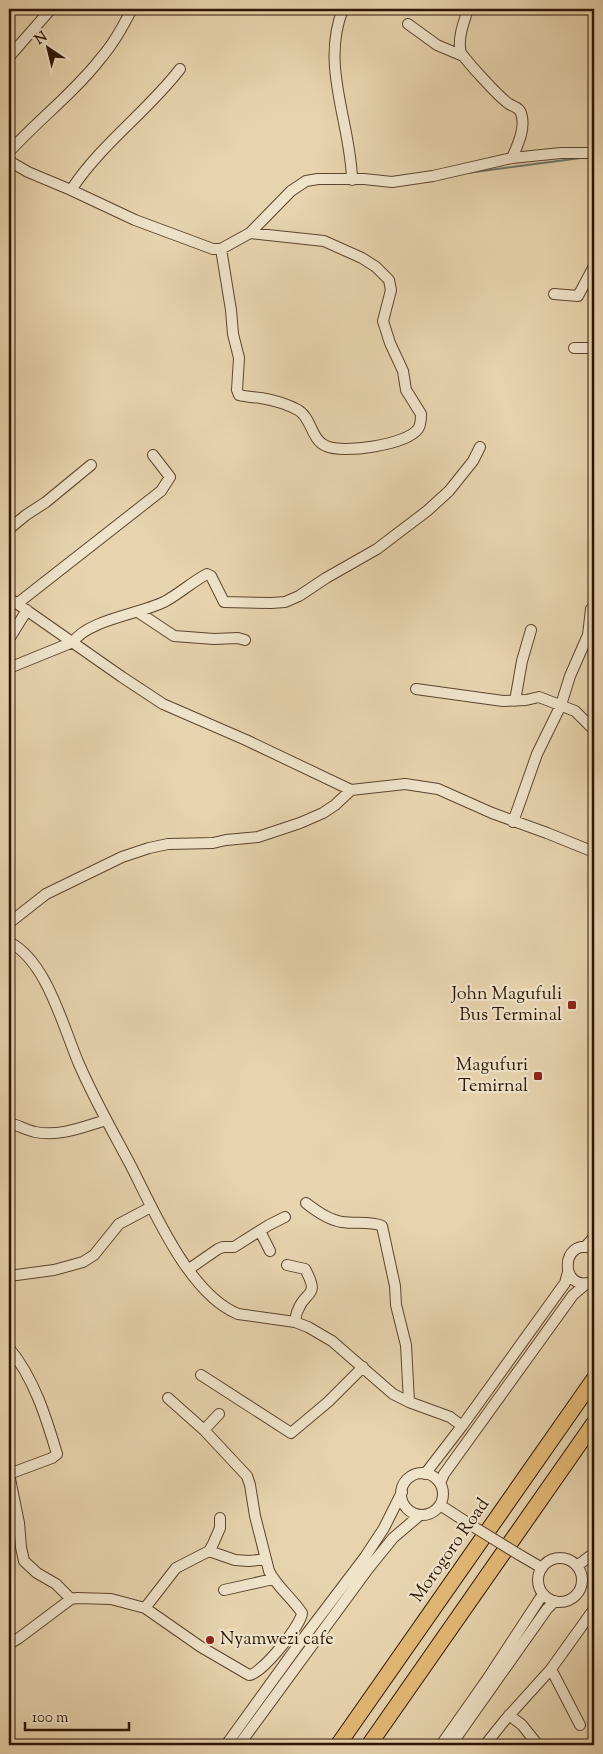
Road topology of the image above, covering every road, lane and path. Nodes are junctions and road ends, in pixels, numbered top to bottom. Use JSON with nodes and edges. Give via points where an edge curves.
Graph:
{"nodes":[{"id":1,"x":50,"y":9,"type":"edge"},
{"id":2,"x":132,"y":9,"type":"edge"},
{"id":3,"x":344,"y":9,"type":"edge"},
{"id":4,"x":468,"y":9,"type":"edge"},
{"id":5,"x":408,"y":24,"type":"dead end"},
{"id":6,"x":464,"y":56,"type":"junction"},
{"id":7,"x":9,"y":57,"type":"edge"},
{"id":8,"x":180,"y":69,"type":"dead end"},
{"id":9,"x":9,"y":152,"type":"edge"},
{"id":10,"x":594,"y":153,"type":"edge"},
{"id":11,"x":512,"y":158,"type":"junction"},
{"id":12,"x":9,"y":161,"type":"edge"},
{"id":13,"x":352,"y":180,"type":"junction"},
{"id":14,"x":70,"y":190,"type":"junction"},
{"id":15,"x":250,"y":233,"type":"junction"},
{"id":16,"x":221,"y":249,"type":"junction"},
{"id":17,"x":594,"y":266,"type":"edge"},
{"id":18,"x":554,"y":294,"type":"dead end"},
{"id":19,"x":574,"y":348,"type":"dead end"},
{"id":20,"x":594,"y":348,"type":"edge"},
{"id":21,"x":480,"y":447,"type":"dead end"},
{"id":22,"x":153,"y":455,"type":"dead end"},
{"id":23,"x":91,"y":465,"type":"dead end"},
{"id":24,"x":9,"y":529,"type":"edge"},
{"id":25,"x":13,"y":601,"type":"edge"},
{"id":26,"x":591,"y":609,"type":"dead end"},
{"id":27,"x":27,"y":610,"type":"junction"},
{"id":28,"x":138,"y":612,"type":"junction"},
{"id":29,"x":531,"y":630,"type":"dead end"},
{"id":30,"x":9,"y":639,"type":"edge"},
{"id":31,"x":245,"y":640,"type":"dead end"},
{"id":32,"x":73,"y":642,"type":"junction"},
{"id":33,"x":9,"y":668,"type":"edge"},
{"id":34,"x":416,"y":689,"type":"dead end"},
{"id":35,"x":515,"y":701,"type":"junction"},
{"id":36,"x":561,"y":705,"type":"junction"},
{"id":37,"x":594,"y":730,"type":"edge"},
{"id":38,"x":351,"y":790,"type":"junction"},
{"id":39,"x":513,"y":822,"type":"junction"},
{"id":40,"x":594,"y":852,"type":"edge"},
{"id":41,"x":9,"y":923,"type":"edge"},
{"id":42,"x":9,"y":942,"type":"edge"},
{"id":43,"x":106,"y":1120,"type":"junction"},
{"id":44,"x":9,"y":1123,"type":"edge"},
{"id":45,"x":306,"y":1203,"type":"dead end"},
{"id":46,"x":151,"y":1207,"type":"junction"},
{"id":47,"x":285,"y":1218,"type":"dead end"},
{"id":48,"x":260,"y":1231,"type":"junction"},
{"id":49,"x":594,"y":1237,"type":"edge"},
{"id":50,"x":590,"y":1248,"type":"edge"},
{"id":51,"x":270,"y":1251,"type":"dead end"},
{"id":52,"x":287,"y":1265,"type":"dead end"},
{"id":53,"x":189,"y":1269,"type":"junction"},
{"id":54,"x":568,"y":1272,"type":"junction"},
{"id":55,"x":9,"y":1276,"type":"edge"},
{"id":56,"x":590,"y":1282,"type":"edge"},
{"id":57,"x":295,"y":1322,"type":"junction"},
{"id":58,"x":9,"y":1348,"type":"edge"},
{"id":59,"x":363,"y":1367,"type":"junction"},
{"id":60,"x":201,"y":1375,"type":"dead end"},
{"id":61,"x":594,"y":1379,"type":"edge"},
{"id":62,"x":168,"y":1398,"type":"dead end"},
{"id":63,"x":408,"y":1402,"type":"junction"},
{"id":64,"x":219,"y":1414,"type":"dead end"},
{"id":65,"x":594,"y":1423,"type":"edge"},
{"id":66,"x":462,"y":1426,"type":"junction"},
{"id":67,"x":204,"y":1430,"type":"junction"},
{"id":68,"x":9,"y":1474,"type":"edge"},
{"id":69,"x":425,"y":1474,"type":"junction"},
{"id":70,"x":440,"y":1483,"type":"junction"},
{"id":71,"x":402,"y":1492,"type":"junction"},
{"id":72,"x":440,"y":1505,"type":"junction"},
{"id":73,"x":420,"y":1515,"type":"junction"},
{"id":74,"x":220,"y":1518,"type":"dead end"},
{"id":75,"x":208,"y":1550,"type":"junction"},
{"id":76,"x":594,"y":1553,"type":"edge"},
{"id":77,"x":266,"y":1559,"type":"junction"},
{"id":78,"x":577,"y":1566,"type":"junction"},
{"id":79,"x":542,"y":1568,"type":"junction"},
{"id":80,"x":273,"y":1579,"type":"junction"},
{"id":81,"x":224,"y":1590,"type":"dead end"},
{"id":82,"x":544,"y":1594,"type":"junction"},
{"id":83,"x":71,"y":1599,"type":"junction"},
{"id":84,"x":555,"y":1601,"type":"junction"},
{"id":85,"x":145,"y":1608,"type":"junction"},
{"id":86,"x":594,"y":1609,"type":"edge"},
{"id":87,"x":590,"y":1618,"type":"edge"},
{"id":88,"x":9,"y":1644,"type":"edge"},
{"id":89,"x":551,"y":1669,"type":"junction"},
{"id":90,"x":510,"y":1715,"type":"junction"},
{"id":91,"x":580,"y":1725,"type":"dead end"},
{"id":92,"x":226,"y":1745,"type":"edge"},
{"id":93,"x":240,"y":1745,"type":"edge"},
{"id":94,"x":338,"y":1745,"type":"edge"},
{"id":95,"x":369,"y":1745,"type":"edge"},
{"id":96,"x":441,"y":1745,"type":"edge"},
{"id":97,"x":451,"y":1745,"type":"edge"},
{"id":98,"x":485,"y":1745,"type":"edge"},
{"id":99,"x":538,"y":1745,"type":"edge"}],
"edges":[{"from":1,"to":7,"type":"street"},
{"from":2,"to":9,"type":"street","via":[[100,60]]},
{"from":3,"to":13,"type":"street","via":[[336,43],[336,74],[338,99],[352,158]]},
{"from":4,"to":6,"type":"street","via":[[460,45]]},
{"from":5,"to":6,"type":"street","via":[[437,45]]},
{"from":6,"to":11,"type":"street","via":[[505,100],[520,111],[522,132]]},
{"from":8,"to":14,"type":"street"},
{"from":10,"to":11,"type":"street"},
{"from":11,"to":13,"type":"street","via":[[392,182],[364,178]]},
{"from":12,"to":14,"type":"street"},
{"from":13,"to":15,"type":"street","via":[[318,179],[298,184]]},
{"from":14,"to":16,"type":"street","via":[[135,220],[213,249]]},
{"from":15,"to":16,"type":"street"},
{"from":15,"to":16,"type":"street","via":[[324,241],[362,258],[387,278],[391,290],[383,321],[403,372],[406,390],[421,414],[419,427],[414,433],[368,448],[327,447],[319,441],[306,417],[298,410],[270,400],[239,395],[236,390],[239,358]]},
{"from":17,"to":18,"type":"street","via":[[578,296]]},
{"from":19,"to":20,"type":"street"},
{"from":21,"to":28,"type":"street","via":[[474,461],[427,512],[377,549],[299,596],[280,603],[224,602],[212,576],[207,574],[168,600]]},
{"from":22,"to":25,"type":"street","via":[[170,477],[162,491]]},
{"from":23,"to":24,"type":"street"},
{"from":25,"to":27,"type":"street"},
{"from":26,"to":36,"type":"street","via":[[588,635]]},
{"from":27,"to":30,"type":"street"},
{"from":27,"to":32,"type":"street"},
{"from":28,"to":31,"type":"street","via":[[174,636]]},
{"from":28,"to":32,"type":"street","via":[[92,627]]},
{"from":29,"to":35,"type":"street"},
{"from":32,"to":33,"type":"street"},
{"from":32,"to":38,"type":"street","via":[[163,704]]},
{"from":34,"to":35,"type":"street"},
{"from":35,"to":36,"type":"street","via":[[538,697]]},
{"from":36,"to":37,"type":"street","via":[[575,711]]},
{"from":36,"to":39,"type":"street","via":[[537,754]]},
{"from":38,"to":39,"type":"street","via":[[405,784],[428,786]]},
{"from":38,"to":41,"type":"street","via":[[322,813],[258,837],[168,844],[122,857],[46,894]]},
{"from":39,"to":40,"type":"street"},
{"from":42,"to":43,"type":"street","via":[[38,968]]},
{"from":43,"to":44,"type":"street","via":[[65,1132],[34,1131]]},
{"from":43,"to":46,"type":"street"},
{"from":45,"to":63,"type":"street","via":[[337,1221],[382,1226],[406,1345]]},
{"from":46,"to":53,"type":"street"},
{"from":46,"to":55,"type":"street","via":[[119,1224],[94,1255],[83,1262]]},
{"from":47,"to":48,"type":"street"},
{"from":48,"to":51,"type":"street"},
{"from":48,"to":53,"type":"street","via":[[234,1247],[218,1249]]},
{"from":49,"to":50,"type":"street"},
{"from":50,"to":54,"type":"street","via":[[576,1249],[570,1255]]},
{"from":52,"to":57,"type":"street","via":[[304,1270],[311,1284],[310,1293],[298,1309]]},
{"from":53,"to":57,"type":"street","via":[[210,1296],[229,1310]]},
{"from":54,"to":56,"type":"street","via":[[573,1279]]},
{"from":54,"to":66,"type":"street","via":[[565,1283]]},
{"from":56,"to":70,"type":"street","via":[[573,1295]]},
{"from":57,"to":59,"type":"street","via":[[332,1341]]},
{"from":58,"to":68,"type":"street","via":[[22,1365],[35,1392],[57,1454]]},
{"from":59,"to":60,"type":"street","via":[[291,1433]]},
{"from":59,"to":63,"type":"street","via":[[393,1394]]},
{"from":61,"to":94,"type":"highway","name":"Morogoro Road"},
{"from":62,"to":67,"type":"street"},
{"from":63,"to":66,"type":"street","via":[[450,1417]]},
{"from":64,"to":67,"type":"street"},
{"from":65,"to":95,"type":"highway"},
{"from":66,"to":69,"type":"street"},
{"from":67,"to":77,"type":"street","via":[[249,1480]]},
{"from":68,"to":83,"type":"street","via":[[23,1559]]},
{"from":69,"to":70,"type":"street"},
{"from":69,"to":71,"type":"street","via":[[408,1480]]},
{"from":70,"to":72,"type":"street","via":[[443,1492]]},
{"from":71,"to":73,"type":"street","via":[[408,1509]]},
{"from":71,"to":92,"type":"street","via":[[366,1557]]},
{"from":72,"to":73,"type":"street","via":[[429,1514]]},
{"from":72,"to":79,"type":"street","bridge":true},
{"from":73,"to":93,"type":"street","via":[[393,1538],[368,1569]]},
{"from":74,"to":75,"type":"street","via":[[220,1528]]},
{"from":75,"to":77,"type":"street","via":[[235,1560]]},
{"from":75,"to":85,"type":"street","via":[[176,1568]]},
{"from":76,"to":78,"type":"street"},
{"from":77,"to":80,"type":"street"},
{"from":78,"to":79,"type":"street","via":[[559,1558]]},
{"from":78,"to":84,"type":"street","via":[[582,1579],[580,1589],[570,1599]]},
{"from":79,"to":82,"type":"street","via":[[538,1582]]},
{"from":80,"to":81,"type":"street"},
{"from":80,"to":85,"type":"street","via":[[295,1603],[302,1618],[263,1668],[254,1674],[223,1660]]},
{"from":82,"to":84,"type":"street"},
{"from":82,"to":96,"type":"street"},
{"from":83,"to":85,"type":"street","via":[[111,1600]]},
{"from":83,"to":88,"type":"street"},
{"from":84,"to":97,"type":"street"},
{"from":86,"to":87,"type":"street"},
{"from":87,"to":89,"type":"street"},
{"from":89,"to":90,"type":"street"},
{"from":89,"to":91,"type":"street"},
{"from":90,"to":98,"type":"street"},
{"from":90,"to":99,"type":"street"}]}
